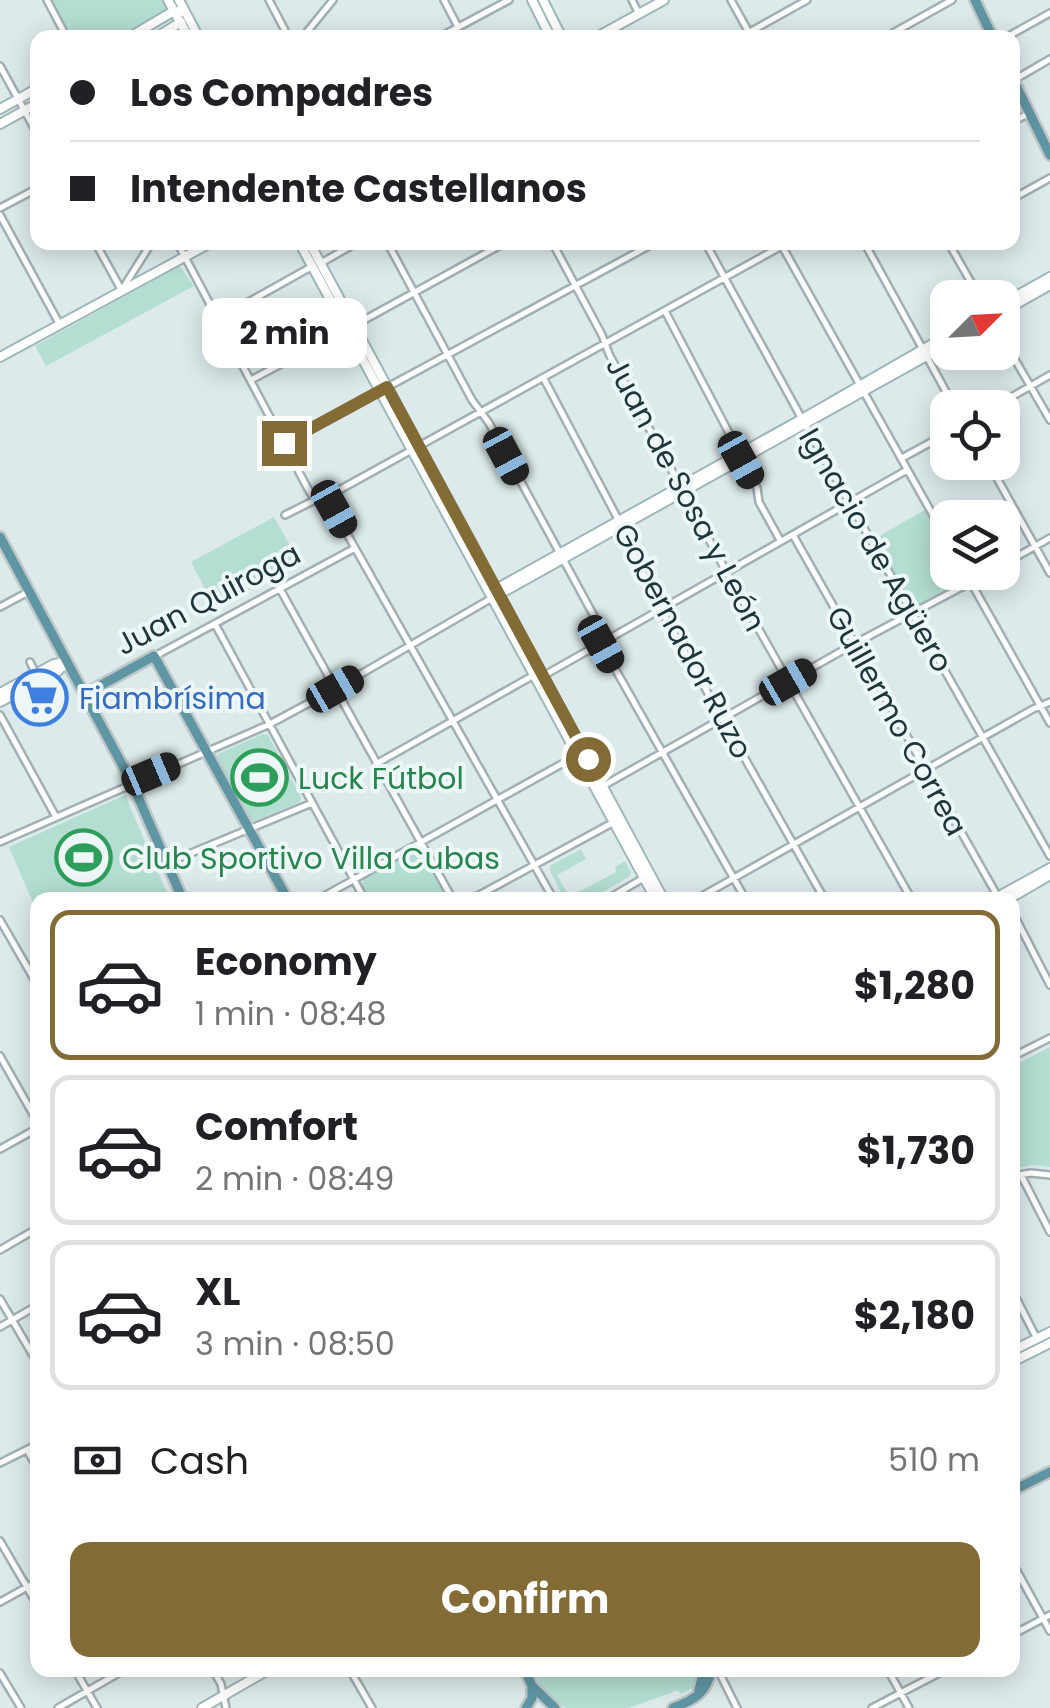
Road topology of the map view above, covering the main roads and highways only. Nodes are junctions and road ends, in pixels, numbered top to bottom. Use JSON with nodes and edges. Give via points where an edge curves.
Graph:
{"nodes":[{"id":1,"x":168,"y":0,"type":"edge"},
{"id":2,"x":179,"y":0,"type":"edge"},
{"id":3,"x":532,"y":0,"type":"edge"},
{"id":4,"x":543,"y":0,"type":"edge"},
{"id":5,"x":664,"y":0,"type":"edge"},
{"id":6,"x":975,"y":0,"type":"edge"},
{"id":7,"x":174,"y":11,"type":"junction"},
{"id":8,"x":186,"y":12,"type":"junction"},
{"id":9,"x":180,"y":23,"type":"junction"},
{"id":10,"x":142,"y":30,"type":"edge"},
{"id":11,"x":168,"y":30,"type":"edge"},
{"id":12,"x":184,"y":30,"type":"edge"},
{"id":13,"x":195,"y":30,"type":"edge"},
{"id":14,"x":547,"y":30,"type":"edge"},
{"id":15,"x":558,"y":30,"type":"edge"},
{"id":16,"x":610,"y":30,"type":"edge"},
{"id":17,"x":989,"y":30,"type":"edge"},
{"id":18,"x":30,"y":92,"type":"edge"},
{"id":19,"x":1020,"y":93,"type":"edge"},
{"id":20,"x":30,"y":107,"type":"edge"},
{"id":21,"x":0,"y":108,"type":"edge"},
{"id":22,"x":0,"y":124,"type":"edge"},
{"id":23,"x":1050,"y":155,"type":"edge"},
{"id":24,"x":198,"y":250,"type":"edge"},
{"id":25,"x":305,"y":250,"type":"edge"},
{"id":26,"x":311,"y":250,"type":"edge"},
{"id":27,"x":316,"y":265,"type":"junction"},
{"id":28,"x":1050,"y":277,"type":"edge"},
{"id":29,"x":1050,"y":285,"type":"edge"},
{"id":30,"x":1020,"y":294,"type":"edge"},
{"id":31,"x":1020,"y":302,"type":"edge"},
{"id":32,"x":930,"y":349,"type":"edge"},
{"id":33,"x":930,"y":351,"type":"edge"},
{"id":34,"x":925,"y":353,"type":"junction"},
{"id":35,"x":0,"y":357,"type":"edge"},
{"id":36,"x":0,"y":537,"type":"edge"},
{"id":37,"x":495,"y":594,"type":"junction"},
{"id":38,"x":67,"y":662,"type":"junction"},
{"id":39,"x":538,"y":676,"type":"junction"},
{"id":40,"x":0,"y":694,"type":"edge"},
{"id":41,"x":85,"y":694,"type":"junction"},
{"id":42,"x":0,"y":702,"type":"edge"},
{"id":43,"x":600,"y":788,"type":"junction"},
{"id":44,"x":1050,"y":868,"type":"edge"},
{"id":45,"x":647,"y":876,"type":"junction"},
{"id":46,"x":1050,"y":876,"type":"edge"},
{"id":47,"x":180,"y":892,"type":"edge"},
{"id":48,"x":284,"y":892,"type":"edge"},
{"id":49,"x":653,"y":892,"type":"edge"},
{"id":50,"x":658,"y":892,"type":"edge"},
{"id":51,"x":1013,"y":892,"type":"edge"},
{"id":52,"x":1017,"y":892,"type":"edge"},
{"id":53,"x":1050,"y":1332,"type":"edge"},
{"id":54,"x":1050,"y":1343,"type":"edge"},
{"id":55,"x":1020,"y":1347,"type":"edge"},
{"id":56,"x":1020,"y":1358,"type":"edge"},
{"id":57,"x":1050,"y":1472,"type":"edge"},
{"id":58,"x":1020,"y":1487,"type":"edge"},
{"id":59,"x":256,"y":1677,"type":"edge"},
{"id":60,"x":528,"y":1677,"type":"edge"},
{"id":61,"x":709,"y":1677,"type":"edge"},
{"id":62,"x":532,"y":1686,"type":"junction"},
{"id":63,"x":548,"y":1707,"type":"edge"},
{"id":64,"x":202,"y":1708,"type":"edge"},
{"id":65,"x":526,"y":1708,"type":"edge"},
{"id":66,"x":674,"y":1708,"type":"edge"}],
"edges":[{"from":1,"to":7,"type":"main road"},
{"from":2,"to":8,"type":"main road"},
{"from":3,"to":14,"type":"main road"},
{"from":4,"to":15,"type":"main road"},
{"from":5,"to":16,"type":"main road"},
{"from":6,"to":17,"type":"main road"},
{"from":7,"to":8,"type":"main road"},
{"from":7,"to":9,"type":"main road"},
{"from":7,"to":10,"type":"main road"},
{"from":8,"to":9,"type":"main road"},
{"from":8,"to":13,"type":"main road"},
{"from":9,"to":11,"type":"main road"},
{"from":9,"to":12,"type":"main road"},
{"from":18,"to":21,"type":"main road"},
{"from":19,"to":23,"type":"main road"},
{"from":20,"to":22,"type":"main road"},
{"from":24,"to":35,"type":"main road"},
{"from":25,"to":27,"type":"main road"},
{"from":26,"to":27,"type":"main road"},
{"from":27,"to":37,"type":"main road"},
{"from":28,"to":30,"type":"main road"},
{"from":29,"to":31,"type":"main road"},
{"from":32,"to":34,"type":"main road"},
{"from":33,"to":34,"type":"main road"},
{"from":34,"to":37,"type":"main road"},
{"from":36,"to":38,"type":"main road"},
{"from":37,"to":39,"type":"main road"},
{"from":38,"to":40,"type":"main road"},
{"from":38,"to":41,"type":"main road"},
{"from":38,"to":42,"type":"main road"},
{"from":39,"to":43,"type":"main road"},
{"from":39,"to":43,"type":"main road"},
{"from":41,"to":47,"type":"main road"},
{"from":41,"to":48,"type":"main road","name":"Juan Quiroga","via":[[154,656]]},
{"from":43,"to":45,"type":"main road"},
{"from":43,"to":45,"type":"main road"},
{"from":44,"to":51,"type":"main road"},
{"from":45,"to":49,"type":"main road"},
{"from":45,"to":50,"type":"main road"},
{"from":46,"to":52,"type":"main road"},
{"from":53,"to":55,"type":"main road"},
{"from":54,"to":56,"type":"main road"},
{"from":57,"to":58,"type":"main road"},
{"from":59,"to":64,"type":"main road"},
{"from":60,"to":62,"type":"main road"},
{"from":61,"to":66,"type":"main road","via":[[693,1700]]},
{"from":62,"to":63,"type":"main road"},
{"from":62,"to":65,"type":"main road"}]}
